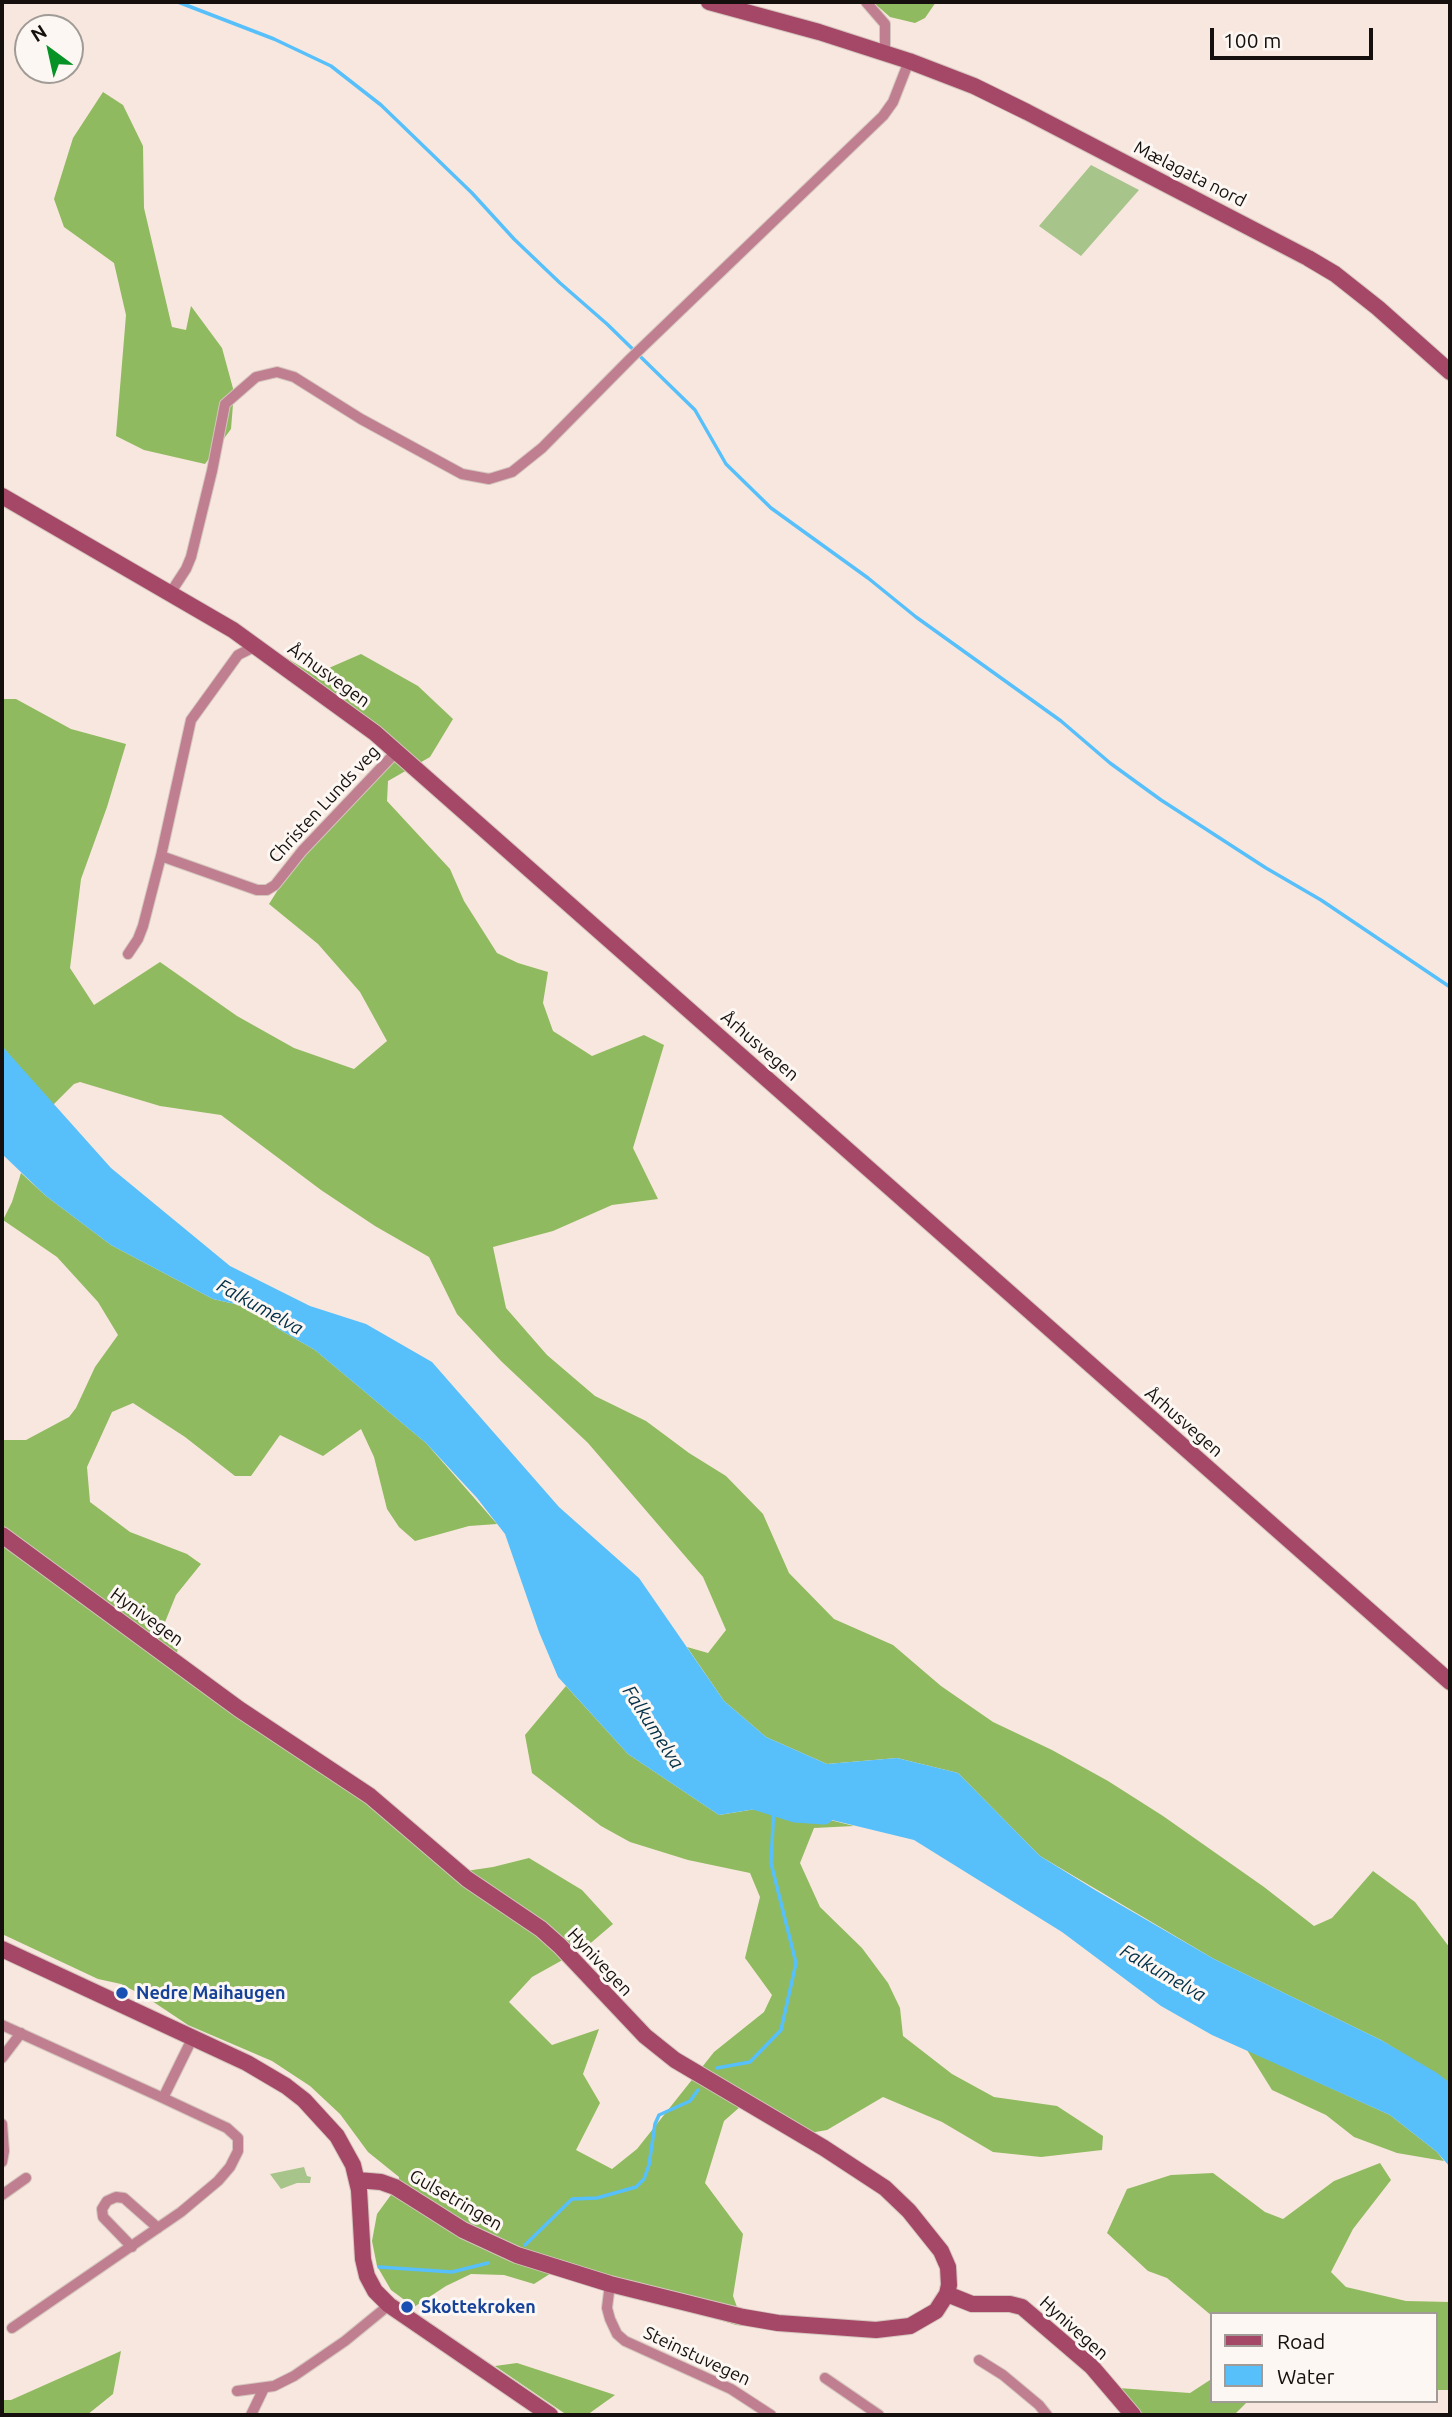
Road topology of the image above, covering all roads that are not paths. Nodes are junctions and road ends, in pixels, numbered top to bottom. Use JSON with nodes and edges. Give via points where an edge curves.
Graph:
{"nodes":[{"id":1,"x":709,"y":2,"type":"edge"},
{"id":2,"x":866,"y":2,"type":"edge"},
{"id":3,"x":885,"y":52,"type":"junction"},
{"id":4,"x":909,"y":61,"type":"junction"},
{"id":5,"x":1450,"y":372,"type":"edge"},
{"id":6,"x":2,"y":496,"type":"edge"},
{"id":7,"x":171,"y":592,"type":"junction"},
{"id":8,"x":233,"y":630,"type":"junction"},
{"id":9,"x":260,"y":648,"type":"junction"},
{"id":10,"x":238,"y":655,"type":"junction"},
{"id":11,"x":396,"y":751,"type":"junction"},
{"id":12,"x":161,"y":856,"type":"junction"},
{"id":13,"x":128,"y":954,"type":"dead end"},
{"id":14,"x":2,"y":1535,"type":"edge"},
{"id":15,"x":1450,"y":1682,"type":"edge"},
{"id":16,"x":2,"y":1949,"type":"edge"},
{"id":17,"x":2,"y":2025,"type":"edge"},
{"id":18,"x":21,"y":2033,"type":"junction"},
{"id":19,"x":192,"y":2037,"type":"junction"},
{"id":20,"x":2,"y":2058,"type":"edge"},
{"id":21,"x":163,"y":2098,"type":"junction"},
{"id":22,"x":2,"y":2124,"type":"edge"},
{"id":23,"x":2,"y":2162,"type":"edge"},
{"id":24,"x":26,"y":2178,"type":"dead end"},
{"id":25,"x":357,"y":2180,"type":"junction"},
{"id":26,"x":2,"y":2195,"type":"edge"},
{"id":27,"x":158,"y":2228,"type":"junction"},
{"id":28,"x":132,"y":2247,"type":"junction"},
{"id":29,"x":610,"y":2284,"type":"junction"},
{"id":30,"x":947,"y":2294,"type":"junction"},
{"id":31,"x":388,"y":2305,"type":"junction"},
{"id":32,"x":12,"y":2328,"type":"dead end"},
{"id":33,"x":979,"y":2360,"type":"dead end"},
{"id":34,"x":825,"y":2378,"type":"dead end"},
{"id":35,"x":264,"y":2388,"type":"junction"},
{"id":36,"x":237,"y":2391,"type":"dead end"},
{"id":37,"x":251,"y":2415,"type":"edge"},
{"id":38,"x":550,"y":2415,"type":"edge"},
{"id":39,"x":771,"y":2415,"type":"edge"},
{"id":40,"x":879,"y":2415,"type":"edge"},
{"id":41,"x":1048,"y":2415,"type":"edge"},
{"id":42,"x":1133,"y":2415,"type":"edge"}],
"edges":[{"from":1,"to":3,"type":"street","name":"Mælagata nord"},
{"from":2,"to":3,"type":"street","via":[[886,24]]},
{"from":3,"to":4,"type":"street","name":"Mælagata nord"},
{"from":4,"to":5,"type":"street","name":"Mælagata nord","via":[[1027,112],[1308,258],[1378,308]]},
{"from":4,"to":7,"type":"street","via":[[883,116],[527,462],[504,476],[489,479],[462,474],[293,377],[277,372],[256,377],[225,404],[191,557]]},
{"from":6,"to":7,"type":"street","name":"Århusvegen"},
{"from":7,"to":8,"type":"street","name":"Århusvegen"},
{"from":8,"to":9,"type":"street","name":"Århusvegen"},
{"from":8,"to":10,"type":"street"},
{"from":9,"to":10,"type":"street"},
{"from":9,"to":11,"type":"street","name":"Århusvegen"},
{"from":10,"to":12,"type":"street","via":[[191,720]]},
{"from":11,"to":12,"type":"street","name":"Christen Lunds veg","via":[[267,890]]},
{"from":11,"to":15,"type":"street","name":"Århusvegen"},
{"from":12,"to":13,"type":"street","via":[[144,926]]},
{"from":14,"to":30,"type":"street","name":"Hynivegen","via":[[239,1709],[370,1796],[467,1880],[541,1929],[645,2036],[675,2060],[885,2188],[941,2250],[949,2277]]},
{"from":16,"to":19,"type":"street"},
{"from":17,"to":18,"type":"street"},
{"from":18,"to":20,"type":"street"},
{"from":18,"to":21,"type":"street"},
{"from":19,"to":21,"type":"street"},
{"from":19,"to":25,"type":"street","via":[[266,2073],[304,2100],[337,2136]]},
{"from":21,"to":27,"type":"street","via":[[227,2128],[239,2145],[218,2181]]},
{"from":22,"to":23,"type":"street"},
{"from":24,"to":26,"type":"street"},
{"from":25,"to":29,"type":"street","name":"Gulsetringen","via":[[395,2187],[463,2230],[517,2255]]},
{"from":25,"to":31,"type":"street","via":[[365,2268]]},
{"from":27,"to":28,"type":"street"},
{"from":27,"to":28,"type":"street","via":[[124,2198],[107,2202],[103,2217]]},
{"from":28,"to":32,"type":"street"},
{"from":29,"to":30,"type":"street","name":"Gulsetringen","via":[[755,2319],[876,2330],[921,2321],[936,2311]]},
{"from":29,"to":39,"type":"street","name":"Steinstuvegen","via":[[607,2308],[617,2334],[625,2341],[731,2389]]},
{"from":30,"to":42,"type":"street","name":"Hynivegen","via":[[972,2304],[1022,2307],[1092,2367]]},
{"from":31,"to":35,"type":"street","via":[[309,2367]]},
{"from":31,"to":38,"type":"street"},
{"from":33,"to":41,"type":"street"},
{"from":34,"to":40,"type":"street"},
{"from":35,"to":36,"type":"street"},
{"from":35,"to":37,"type":"street"}]}
